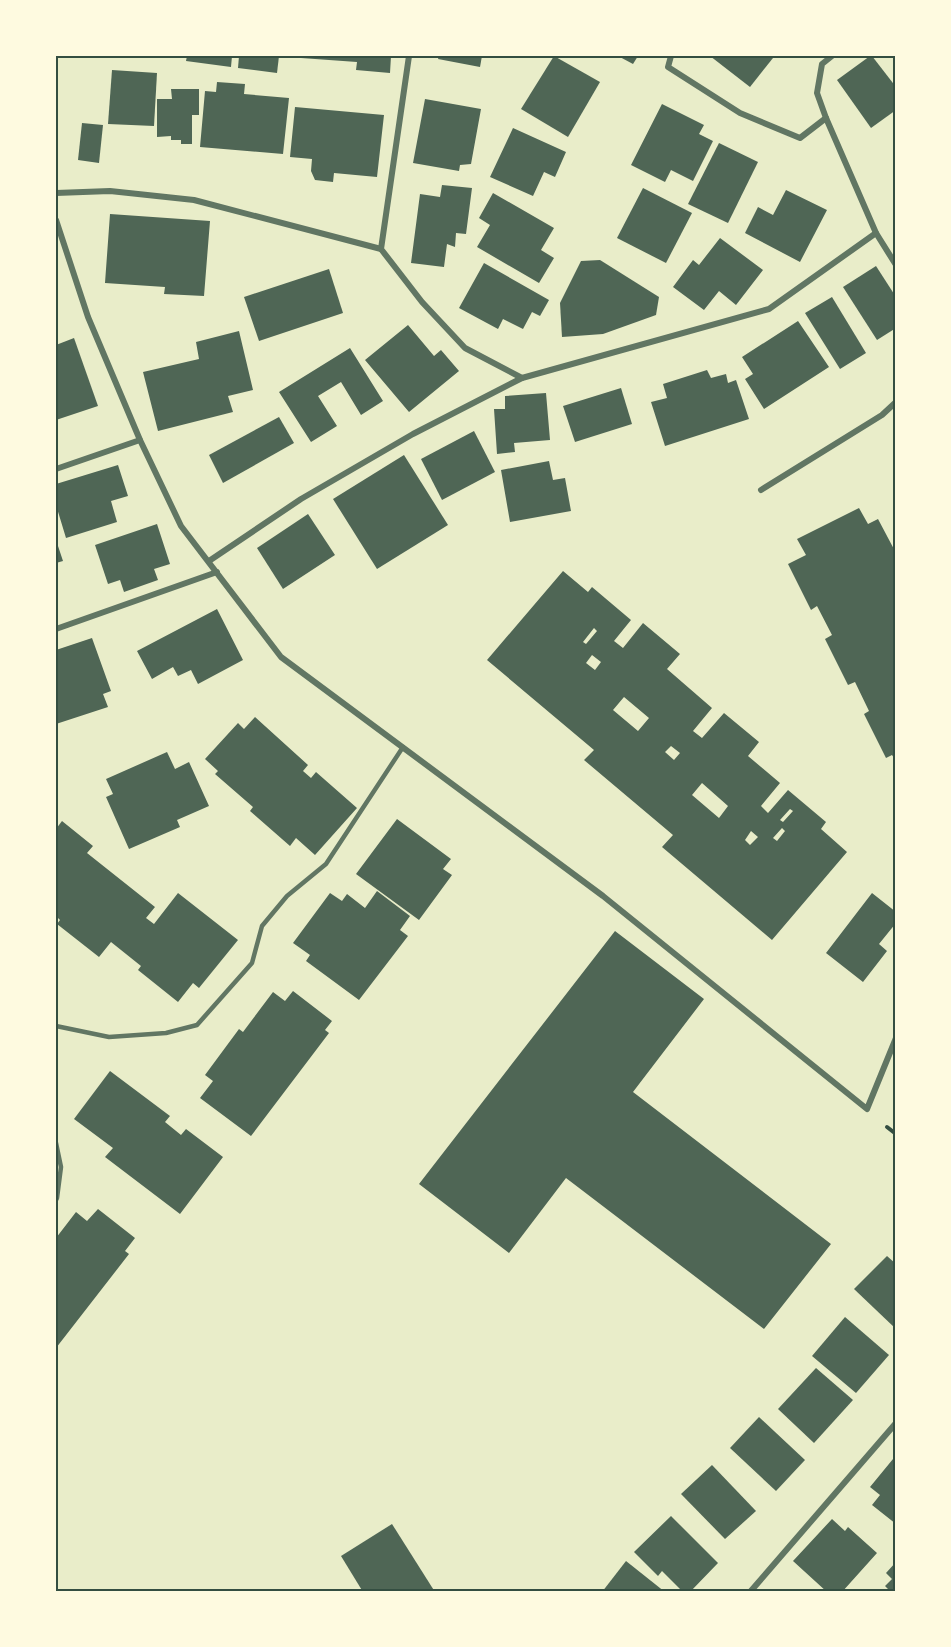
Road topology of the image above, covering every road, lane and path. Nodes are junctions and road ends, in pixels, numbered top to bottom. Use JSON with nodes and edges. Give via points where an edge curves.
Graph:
{"nodes":[{"id":1,"x":409,"y":56,"type":"edge"},
{"id":2,"x":671,"y":56,"type":"edge"},
{"id":3,"x":832,"y":56,"type":"edge"},
{"id":4,"x":826,"y":118,"type":"junction"},
{"id":5,"x":56,"y":193,"type":"edge"},
{"id":6,"x":56,"y":220,"type":"edge"},
{"id":7,"x":876,"y":233,"type":"junction"},
{"id":8,"x":381,"y":249,"type":"junction"},
{"id":9,"x":896,"y":265,"type":"edge"},
{"id":10,"x":522,"y":378,"type":"junction"},
{"id":11,"x":896,"y":402,"type":"edge"},
{"id":12,"x":140,"y":440,"type":"junction"},
{"id":13,"x":56,"y":469,"type":"edge"},
{"id":14,"x":761,"y":490,"type":"dead end"},
{"id":15,"x":209,"y":561,"type":"junction"},
{"id":16,"x":217,"y":572,"type":"junction"},
{"id":17,"x":56,"y":629,"type":"edge"},
{"id":18,"x":403,"y":747,"type":"junction"},
{"id":19,"x":56,"y":1026,"type":"edge"},
{"id":20,"x":896,"y":1038,"type":"edge"},
{"id":21,"x":56,"y":1143,"type":"edge"},
{"id":22,"x":56,"y":1200,"type":"edge"},
{"id":23,"x":896,"y":1423,"type":"edge"},
{"id":24,"x":750,"y":1592,"type":"edge"}],
"edges":[{"from":1,"to":8,"type":"street"},
{"from":2,"to":4,"type":"street","via":[[668,67],[740,113],[800,138]]},
{"from":3,"to":4,"type":"street","via":[[822,64],[817,93]]},
{"from":4,"to":7,"type":"street"},
{"from":5,"to":8,"type":"street","via":[[110,191],[194,200]]},
{"from":6,"to":12,"type":"street","via":[[88,317]]},
{"from":7,"to":9,"type":"street"},
{"from":7,"to":10,"type":"street","via":[[769,309]]},
{"from":8,"to":10,"type":"street","via":[[422,302],[465,348]]},
{"from":10,"to":15,"type":"street","via":[[412,434],[301,499]]},
{"from":11,"to":14,"type":"street","via":[[882,415]]},
{"from":12,"to":13,"type":"street"},
{"from":12,"to":15,"type":"street","via":[[181,526]]},
{"from":15,"to":16,"type":"street"},
{"from":16,"to":17,"type":"street"},
{"from":16,"to":18,"type":"street","via":[[281,657]]},
{"from":18,"to":19,"type":"lane","via":[[326,864],[287,896],[262,926],[252,963],[197,1025],[166,1033],[109,1037]]},
{"from":18,"to":20,"type":"street","via":[[603,896],[867,1109]]},
{"from":21,"to":22,"type":"lane","via":[[61,1167]]},
{"from":23,"to":24,"type":"street"}]}
